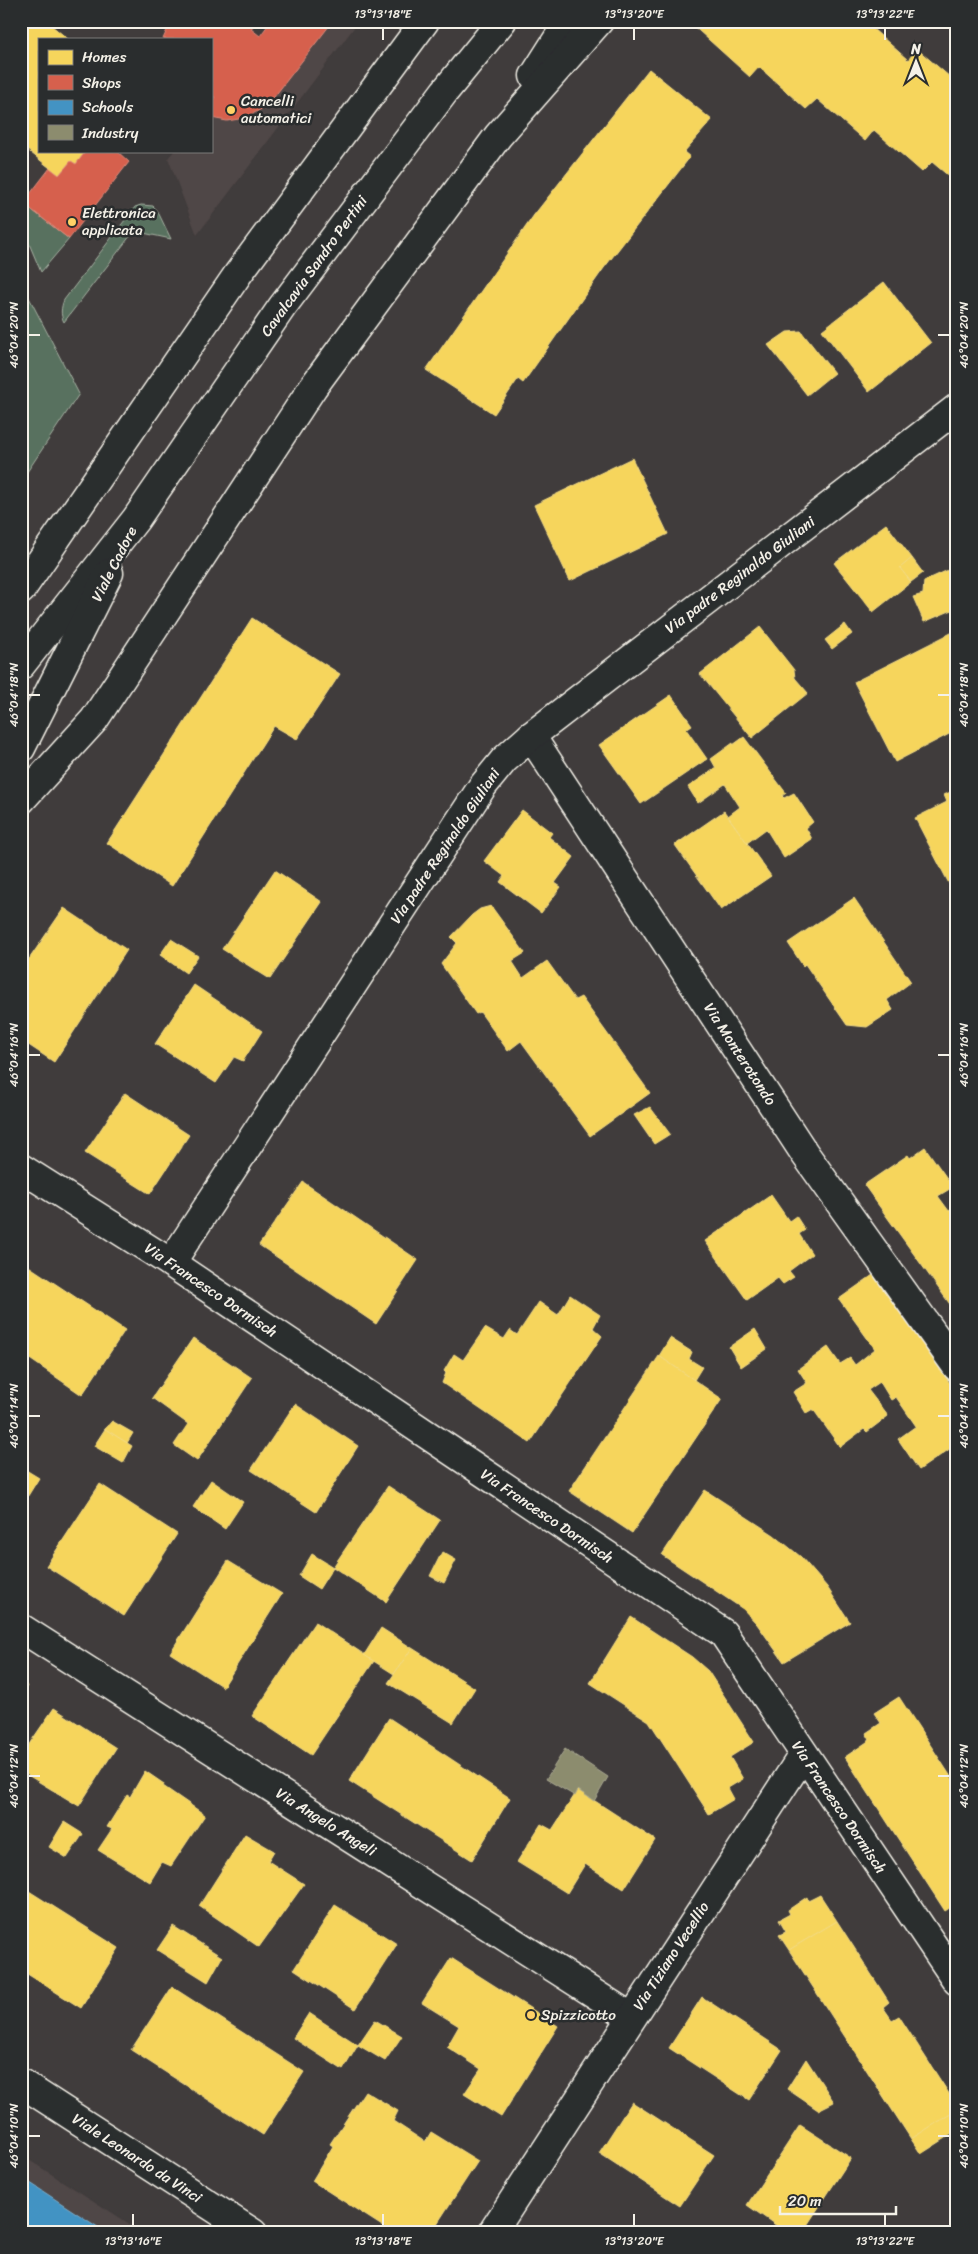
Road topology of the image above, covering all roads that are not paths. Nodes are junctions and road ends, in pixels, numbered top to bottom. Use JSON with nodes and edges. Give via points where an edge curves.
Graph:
{"nodes":[{"id":1,"x":425,"y":21,"type":"edge"},
{"id":2,"x":502,"y":21,"type":"edge"},
{"id":3,"x":569,"y":21,"type":"edge"},
{"id":4,"x":599,"y":21,"type":"edge"},
{"id":5,"x":498,"y":136,"type":"junction"},
{"id":6,"x":957,"y":408,"type":"edge"},
{"id":7,"x":136,"y":519,"type":"junction"},
{"id":8,"x":21,"y":590,"type":"edge"},
{"id":9,"x":21,"y":665,"type":"edge"},
{"id":10,"x":531,"y":736,"type":"junction"},
{"id":11,"x":21,"y":748,"type":"edge"},
{"id":12,"x":21,"y":800,"type":"edge"},
{"id":13,"x":21,"y":1168,"type":"edge"},
{"id":14,"x":171,"y":1263,"type":"junction"},
{"id":15,"x":957,"y":1366,"type":"edge"},
{"id":16,"x":21,"y":1628,"type":"edge"},
{"id":17,"x":804,"y":1755,"type":"junction"},
{"id":18,"x":957,"y":1981,"type":"edge"},
{"id":19,"x":632,"y":2017,"type":"junction"},
{"id":20,"x":21,"y":2083,"type":"edge"},
{"id":21,"x":254,"y":2233,"type":"edge"},
{"id":22,"x":492,"y":2233,"type":"edge"}],
"edges":[{"from":1,"to":8,"type":"street","via":[[238,274]]},
{"from":2,"to":7,"type":"street","name":"Cavalcavia Sandro Pertini","via":[[444,91],[282,308]]},
{"from":3,"to":5,"type":"street"},
{"from":4,"to":5,"type":"street"},
{"from":5,"to":12,"type":"street","via":[[313,387],[94,720]]},
{"from":6,"to":10,"type":"street","name":"Via padre Reginaldo Giuliani"},
{"from":7,"to":9,"type":"street","name":"Viale Cadore"},
{"from":7,"to":11,"type":"street","name":"Viale Cadore"},
{"from":10,"to":14,"type":"street","name":"Via padre Reginaldo Giuliani","via":[[504,760],[482,787]]},
{"from":10,"to":15,"type":"street","name":"Via Monterotondo","via":[[805,1154]]},
{"from":13,"to":14,"type":"street","name":"Via Francesco Dormisch"},
{"from":14,"to":17,"type":"street","name":"Via Francesco Dormisch","via":[[723,1633]]},
{"from":16,"to":19,"type":"street","name":"Via Angelo Angeli"},
{"from":17,"to":18,"type":"street","name":"Via Francesco Dormisch"},
{"from":17,"to":19,"type":"street","name":"Via Tiziano Vecellio"},
{"from":19,"to":22,"type":"street","name":"Via Tiziano Vecellio"},
{"from":20,"to":21,"type":"street","name":"Viale Leonardo da Vinci"}]}
